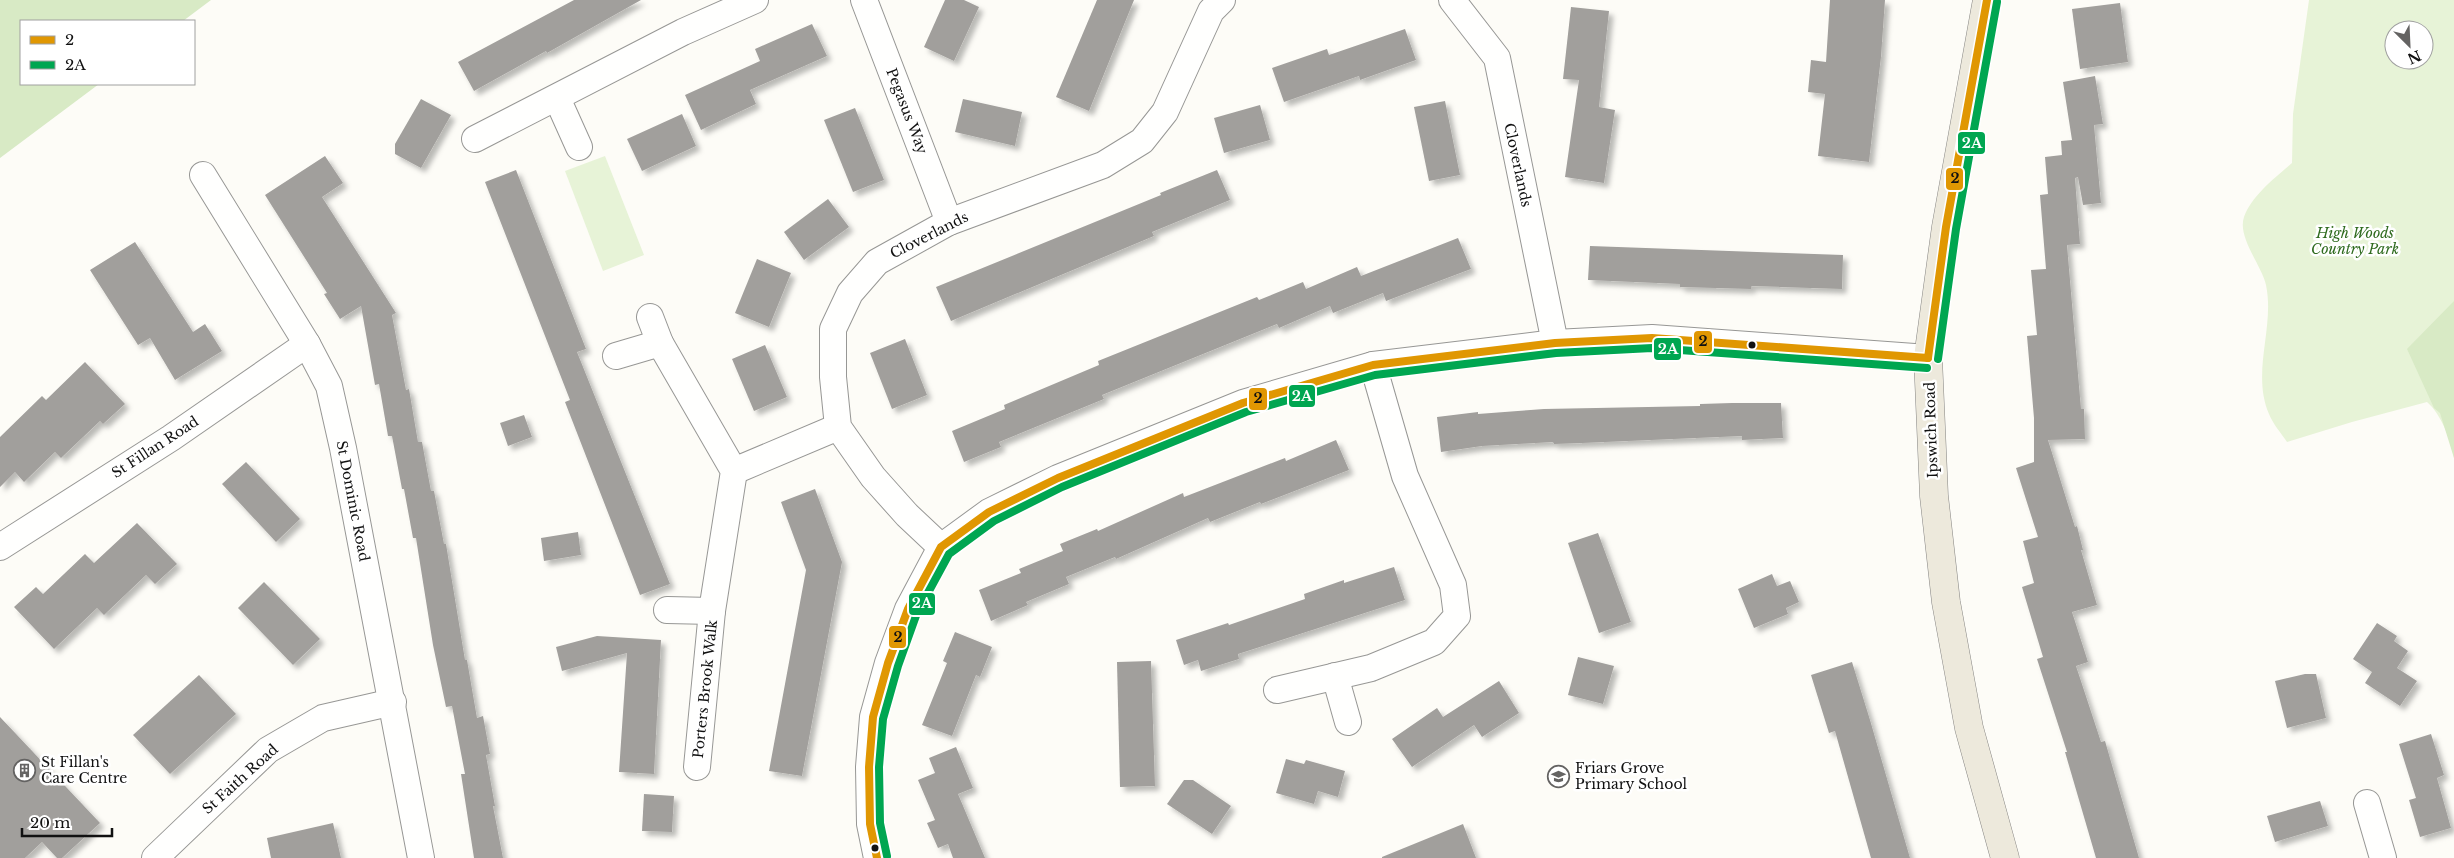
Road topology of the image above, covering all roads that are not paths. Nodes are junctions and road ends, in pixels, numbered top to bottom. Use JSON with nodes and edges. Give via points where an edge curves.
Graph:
{"nodes":[{"id":1,"x":755,"y":0,"type":"edge"},
{"id":2,"x":864,"y":0,"type":"edge"},
{"id":3,"x":1222,"y":0,"type":"edge"},
{"id":4,"x":1452,"y":0,"type":"edge"},
{"id":5,"x":1987,"y":0,"type":"edge"},
{"id":6,"x":557,"y":98,"type":"junction"},
{"id":7,"x":475,"y":139,"type":"dead end"},
{"id":8,"x":579,"y":147,"type":"dead end"},
{"id":9,"x":203,"y":175,"type":"dead end"},
{"id":10,"x":949,"y":222,"type":"junction"},
{"id":11,"x":650,"y":316,"type":"dead end"},
{"id":12,"x":660,"y":343,"type":"junction"},
{"id":13,"x":1555,"y":343,"type":"junction"},
{"id":14,"x":307,"y":344,"type":"junction"},
{"id":15,"x":616,"y":356,"type":"dead end"},
{"id":16,"x":1928,"y":358,"type":"junction"},
{"id":17,"x":1373,"y":365,"type":"junction"},
{"id":18,"x":838,"y":427,"type":"junction"},
{"id":19,"x":734,"y":471,"type":"junction"},
{"id":20,"x":0,"y":547,"type":"edge"},
{"id":21,"x":941,"y":547,"type":"junction"},
{"id":22,"x":667,"y":610,"type":"dead end"},
{"id":23,"x":712,"y":611,"type":"junction"},
{"id":24,"x":1335,"y":676,"type":"junction"},
{"id":25,"x":1277,"y":690,"type":"dead end"},
{"id":26,"x":393,"y":702,"type":"junction"},
{"id":27,"x":1348,"y":722,"type":"dead end"},
{"id":28,"x":697,"y":767,"type":"dead end"},
{"id":29,"x":2367,"y":803,"type":"dead end"},
{"id":30,"x":156,"y":858,"type":"edge"},
{"id":31,"x":421,"y":858,"type":"edge"},
{"id":32,"x":877,"y":858,"type":"edge"},
{"id":33,"x":2005,"y":858,"type":"edge"},
{"id":34,"x":2383,"y":858,"type":"edge"}],
"edges":[{"from":1,"to":6,"type":"street","via":[[684,32]]},
{"from":2,"to":10,"type":"street","name":"Pegasus Way"},
{"from":3,"to":10,"type":"street","name":"Cloverlands","via":[[1211,11],[1165,112],[1142,140],[1103,165]]},
{"from":4,"to":13,"type":"street","name":"Cloverlands","via":[[1497,58]]},
{"from":5,"to":16,"type":"main road","name":"Ipswich Road","via":[[1946,226]]},
{"from":6,"to":7,"type":"street"},
{"from":6,"to":8,"type":"street"},
{"from":9,"to":14,"type":"street","name":"St Dominic Road"},
{"from":10,"to":18,"type":"street","name":"Cloverlands","via":[[877,262],[850,293],[833,329]]},
{"from":11,"to":12,"type":"street"},
{"from":12,"to":15,"type":"street"},
{"from":12,"to":19,"type":"street"},
{"from":13,"to":16,"type":"street","via":[[1652,338]]},
{"from":13,"to":17,"type":"street"},
{"from":14,"to":20,"type":"street","name":"St Fillan Road","via":[[171,438]]},
{"from":14,"to":26,"type":"street","name":"St Dominic Road","via":[[329,386]]},
{"from":16,"to":33,"type":"main road","name":"Ipswich Road","via":[[1934,496],[1946,602],[1969,728]]},
{"from":17,"to":21,"type":"street","via":[[1243,403],[1067,474],[989,512]]},
{"from":17,"to":24,"type":"street","via":[[1405,476],[1453,584],[1457,616],[1434,642],[1371,668]]},
{"from":18,"to":19,"type":"street"},
{"from":18,"to":21,"type":"street","name":"Cloverlands","via":[[873,477]]},
{"from":19,"to":23,"type":"street","name":"Porters Brook Walk"},
{"from":21,"to":32,"type":"street","via":[[908,609],[873,717],[870,814]]},
{"from":22,"to":23,"type":"street","name":"Porters Brook Walk"},
{"from":23,"to":28,"type":"street","name":"Porters Brook Walk"},
{"from":24,"to":25,"type":"street"},
{"from":24,"to":27,"type":"street"},
{"from":26,"to":30,"type":"street","name":"St Faith Road","via":[[323,718],[268,750]]},
{"from":26,"to":31,"type":"street","name":"St Dominic Road"},
{"from":29,"to":34,"type":"street"}]}
